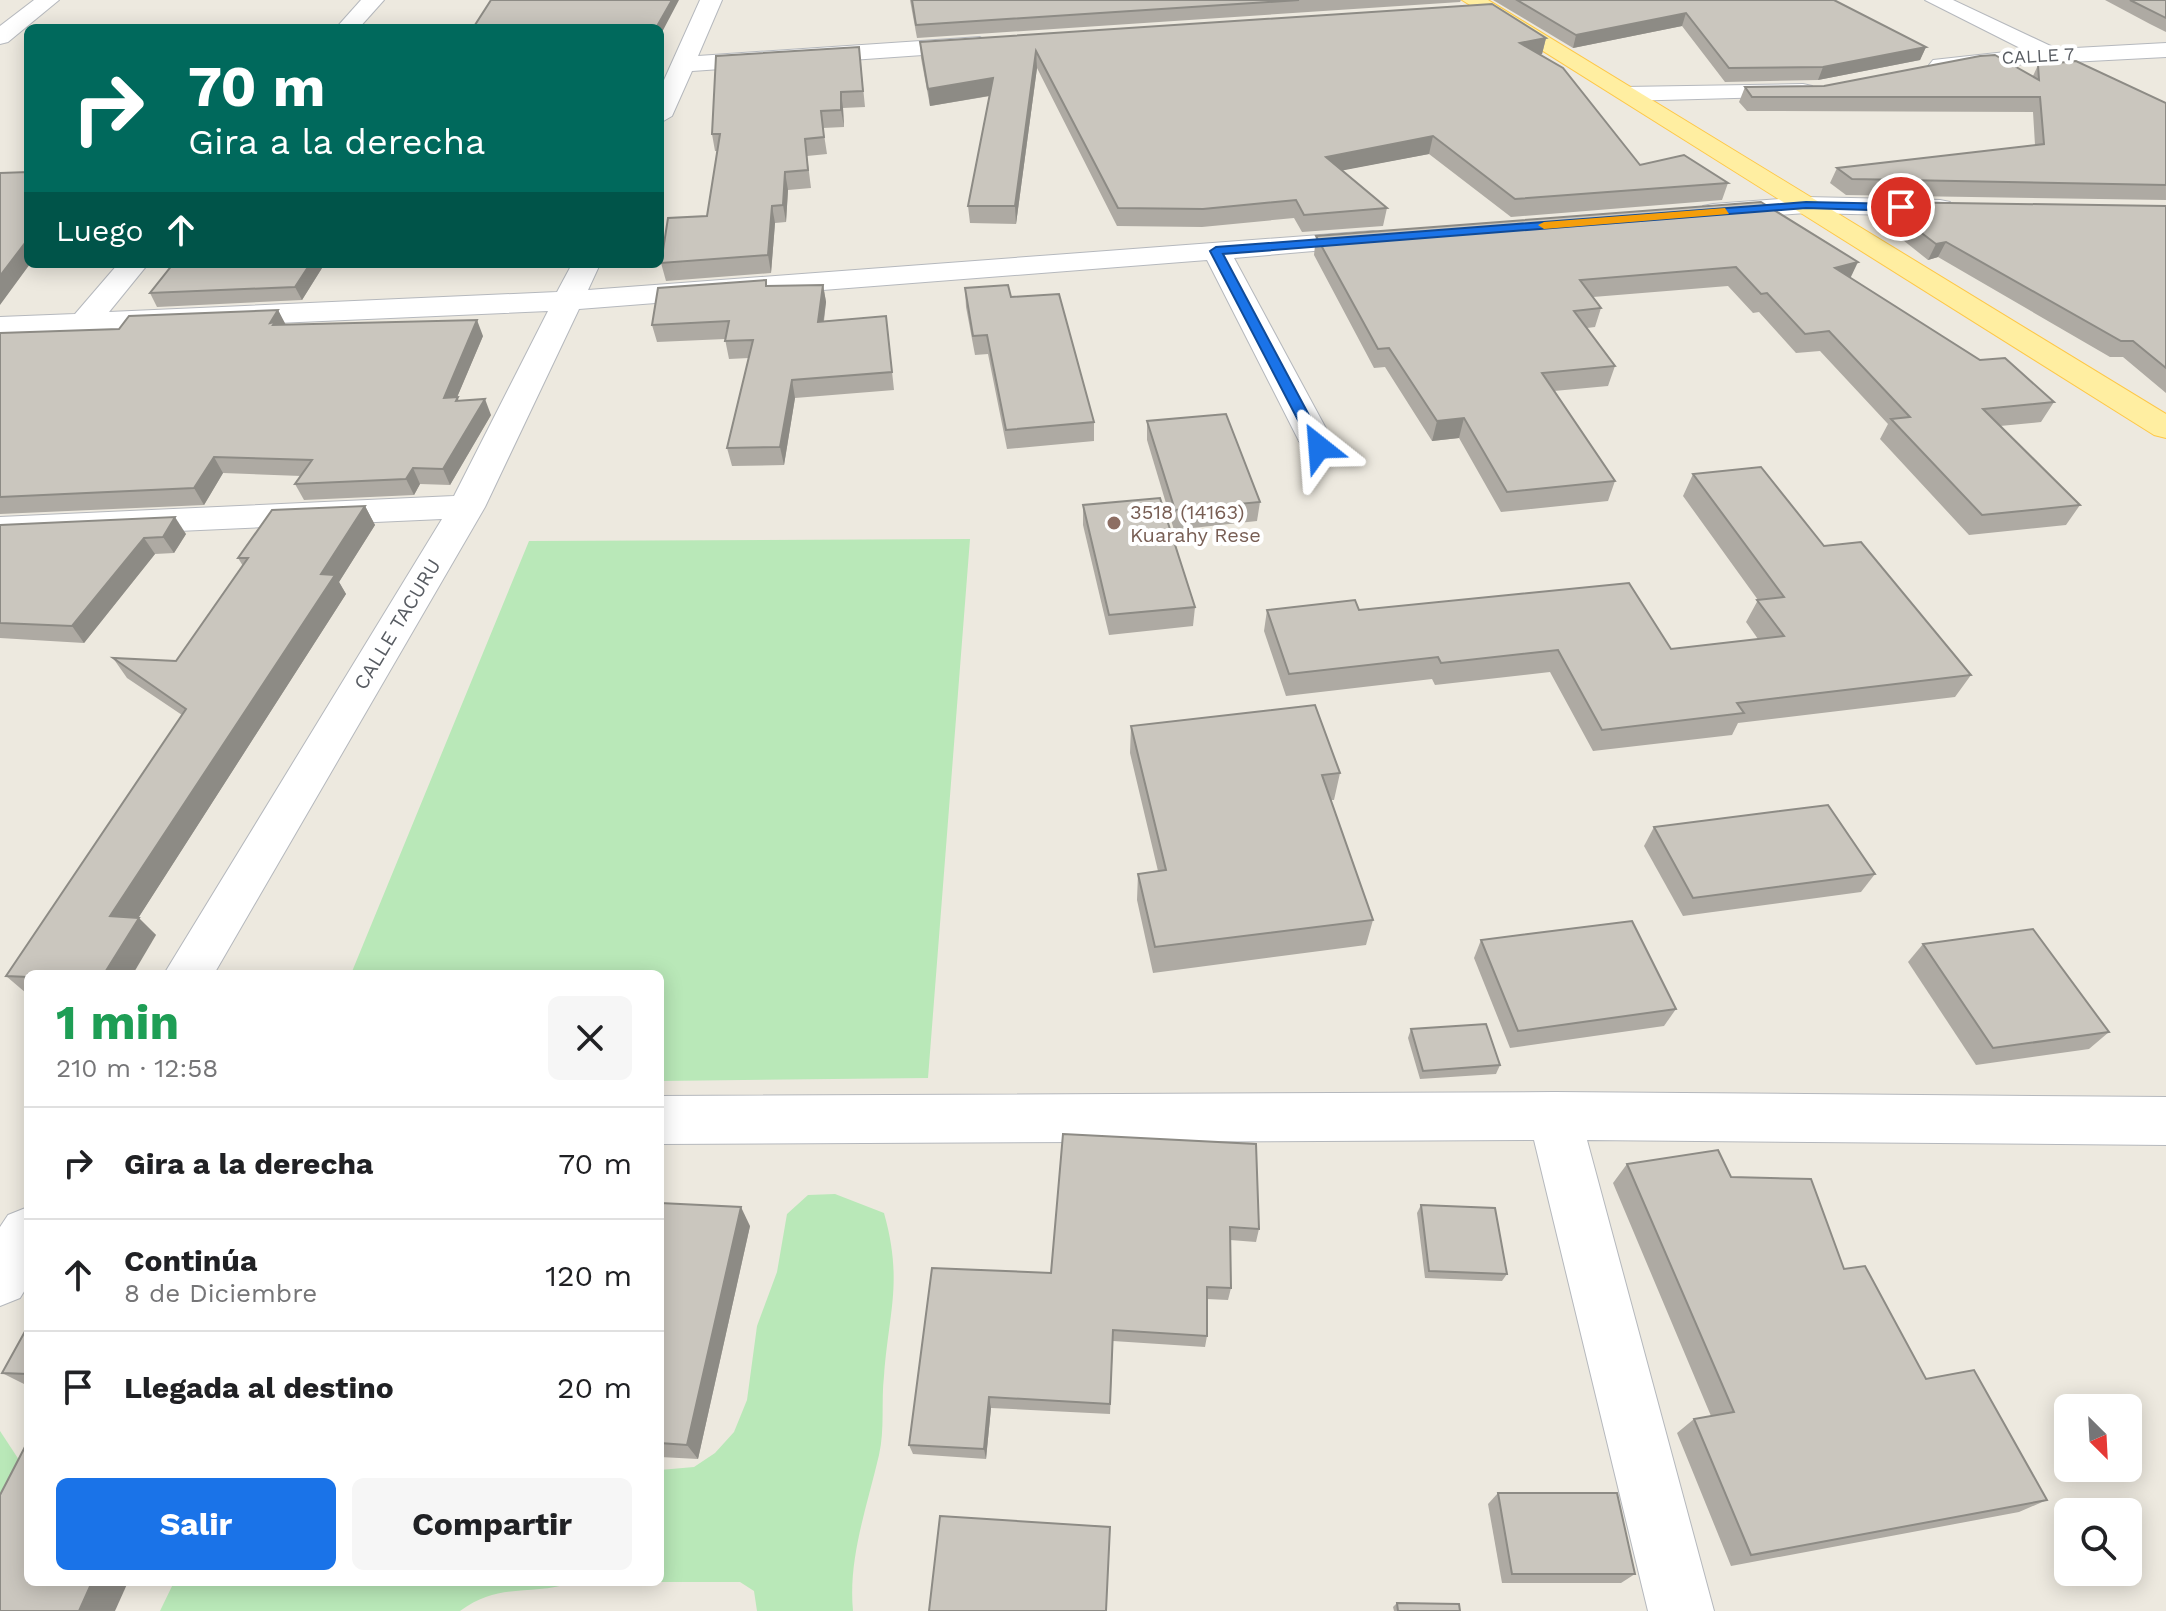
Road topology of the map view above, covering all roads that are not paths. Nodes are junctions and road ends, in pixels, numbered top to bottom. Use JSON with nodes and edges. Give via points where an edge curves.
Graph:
{"nodes":[{"id":1,"x":48,"y":0,"type":"edge"},
{"id":2,"x":373,"y":0,"type":"edge"},
{"id":3,"x":711,"y":0,"type":"edge"},
{"id":4,"x":1936,"y":0,"type":"edge"},
{"id":5,"x":1473,"y":7,"type":"edge"},
{"id":6,"x":351,"y":24,"type":"edge"},
{"id":7,"x":0,"y":37,"type":"edge"},
{"id":8,"x":1001,"y":43,"type":"edge"},
{"id":9,"x":2166,"y":50,"type":"edge"},
{"id":10,"x":2053,"y":55,"type":"junction"},
{"id":11,"x":686,"y":64,"type":"junction"},
{"id":12,"x":1925,"y":68,"type":"edge"},
{"id":13,"x":2095,"y":76,"type":"edge"},
{"id":14,"x":1831,"y":87,"type":"edge"},
{"id":15,"x":1625,"y":94,"type":"junction"},
{"id":16,"x":664,"y":108,"type":"edge"},
{"id":17,"x":1806,"y":205,"type":"junction"},
{"id":18,"x":1965,"y":209,"type":"edge"},
{"id":19,"x":1678,"y":215,"type":"edge"},
{"id":20,"x":1407,"y":236,"type":"edge"},
{"id":21,"x":1216,"y":251,"type":"junction"},
{"id":22,"x":131,"y":268,"type":"edge"},
{"id":23,"x":584,"y":268,"type":"edge"},
{"id":24,"x":567,"y":301,"type":"junction"},
{"id":25,"x":83,"y":323,"type":"junction"},
{"id":26,"x":0,"y":326,"type":"edge"},
{"id":27,"x":2166,"y":428,"type":"edge"},
{"id":28,"x":1319,"y":447,"type":"dead end"},
{"id":29,"x":467,"y":507,"type":"junction"},
{"id":30,"x":0,"y":528,"type":"edge"},
{"id":31,"x":190,"y":970,"type":"edge"},
{"id":32,"x":1554,"y":1116,"type":"junction"},
{"id":33,"x":664,"y":1120,"type":"edge"},
{"id":34,"x":2166,"y":1121,"type":"edge"},
{"id":35,"x":24,"y":1240,"type":"edge"},
{"id":36,"x":0,"y":1278,"type":"edge"},
{"id":37,"x":1681,"y":1611,"type":"edge"}],
"edges":[{"from":1,"to":7,"type":"street"},
{"from":2,"to":6,"type":"street"},
{"from":3,"to":11,"type":"street"},
{"from":4,"to":10,"type":"street"},
{"from":5,"to":15,"type":"main road"},
{"from":8,"to":11,"type":"street"},
{"from":9,"to":10,"type":"street","name":"CALLE 7"},
{"from":10,"to":12,"type":"street","name":"CALLE 7"},
{"from":10,"to":13,"type":"street"},
{"from":11,"to":16,"type":"street"},
{"from":14,"to":15,"type":"street"},
{"from":15,"to":17,"type":"main road"},
{"from":17,"to":18,"type":"street"},
{"from":17,"to":19,"type":"street"},
{"from":17,"to":27,"type":"main road"},
{"from":20,"to":21,"type":"street"},
{"from":21,"to":24,"type":"street"},
{"from":21,"to":28,"type":"street"},
{"from":22,"to":25,"type":"street"},
{"from":23,"to":24,"type":"street","name":"CALLE TACURU"},
{"from":24,"to":25,"type":"street"},
{"from":24,"to":29,"type":"street","name":"CALLE TACURU"},
{"from":25,"to":26,"type":"street"},
{"from":29,"to":30,"type":"street"},
{"from":29,"to":31,"type":"street","name":"CALLE TACURU"},
{"from":32,"to":33,"type":"street"},
{"from":32,"to":34,"type":"street"},
{"from":32,"to":37,"type":"street"},
{"from":35,"to":36,"type":"street"}]}
